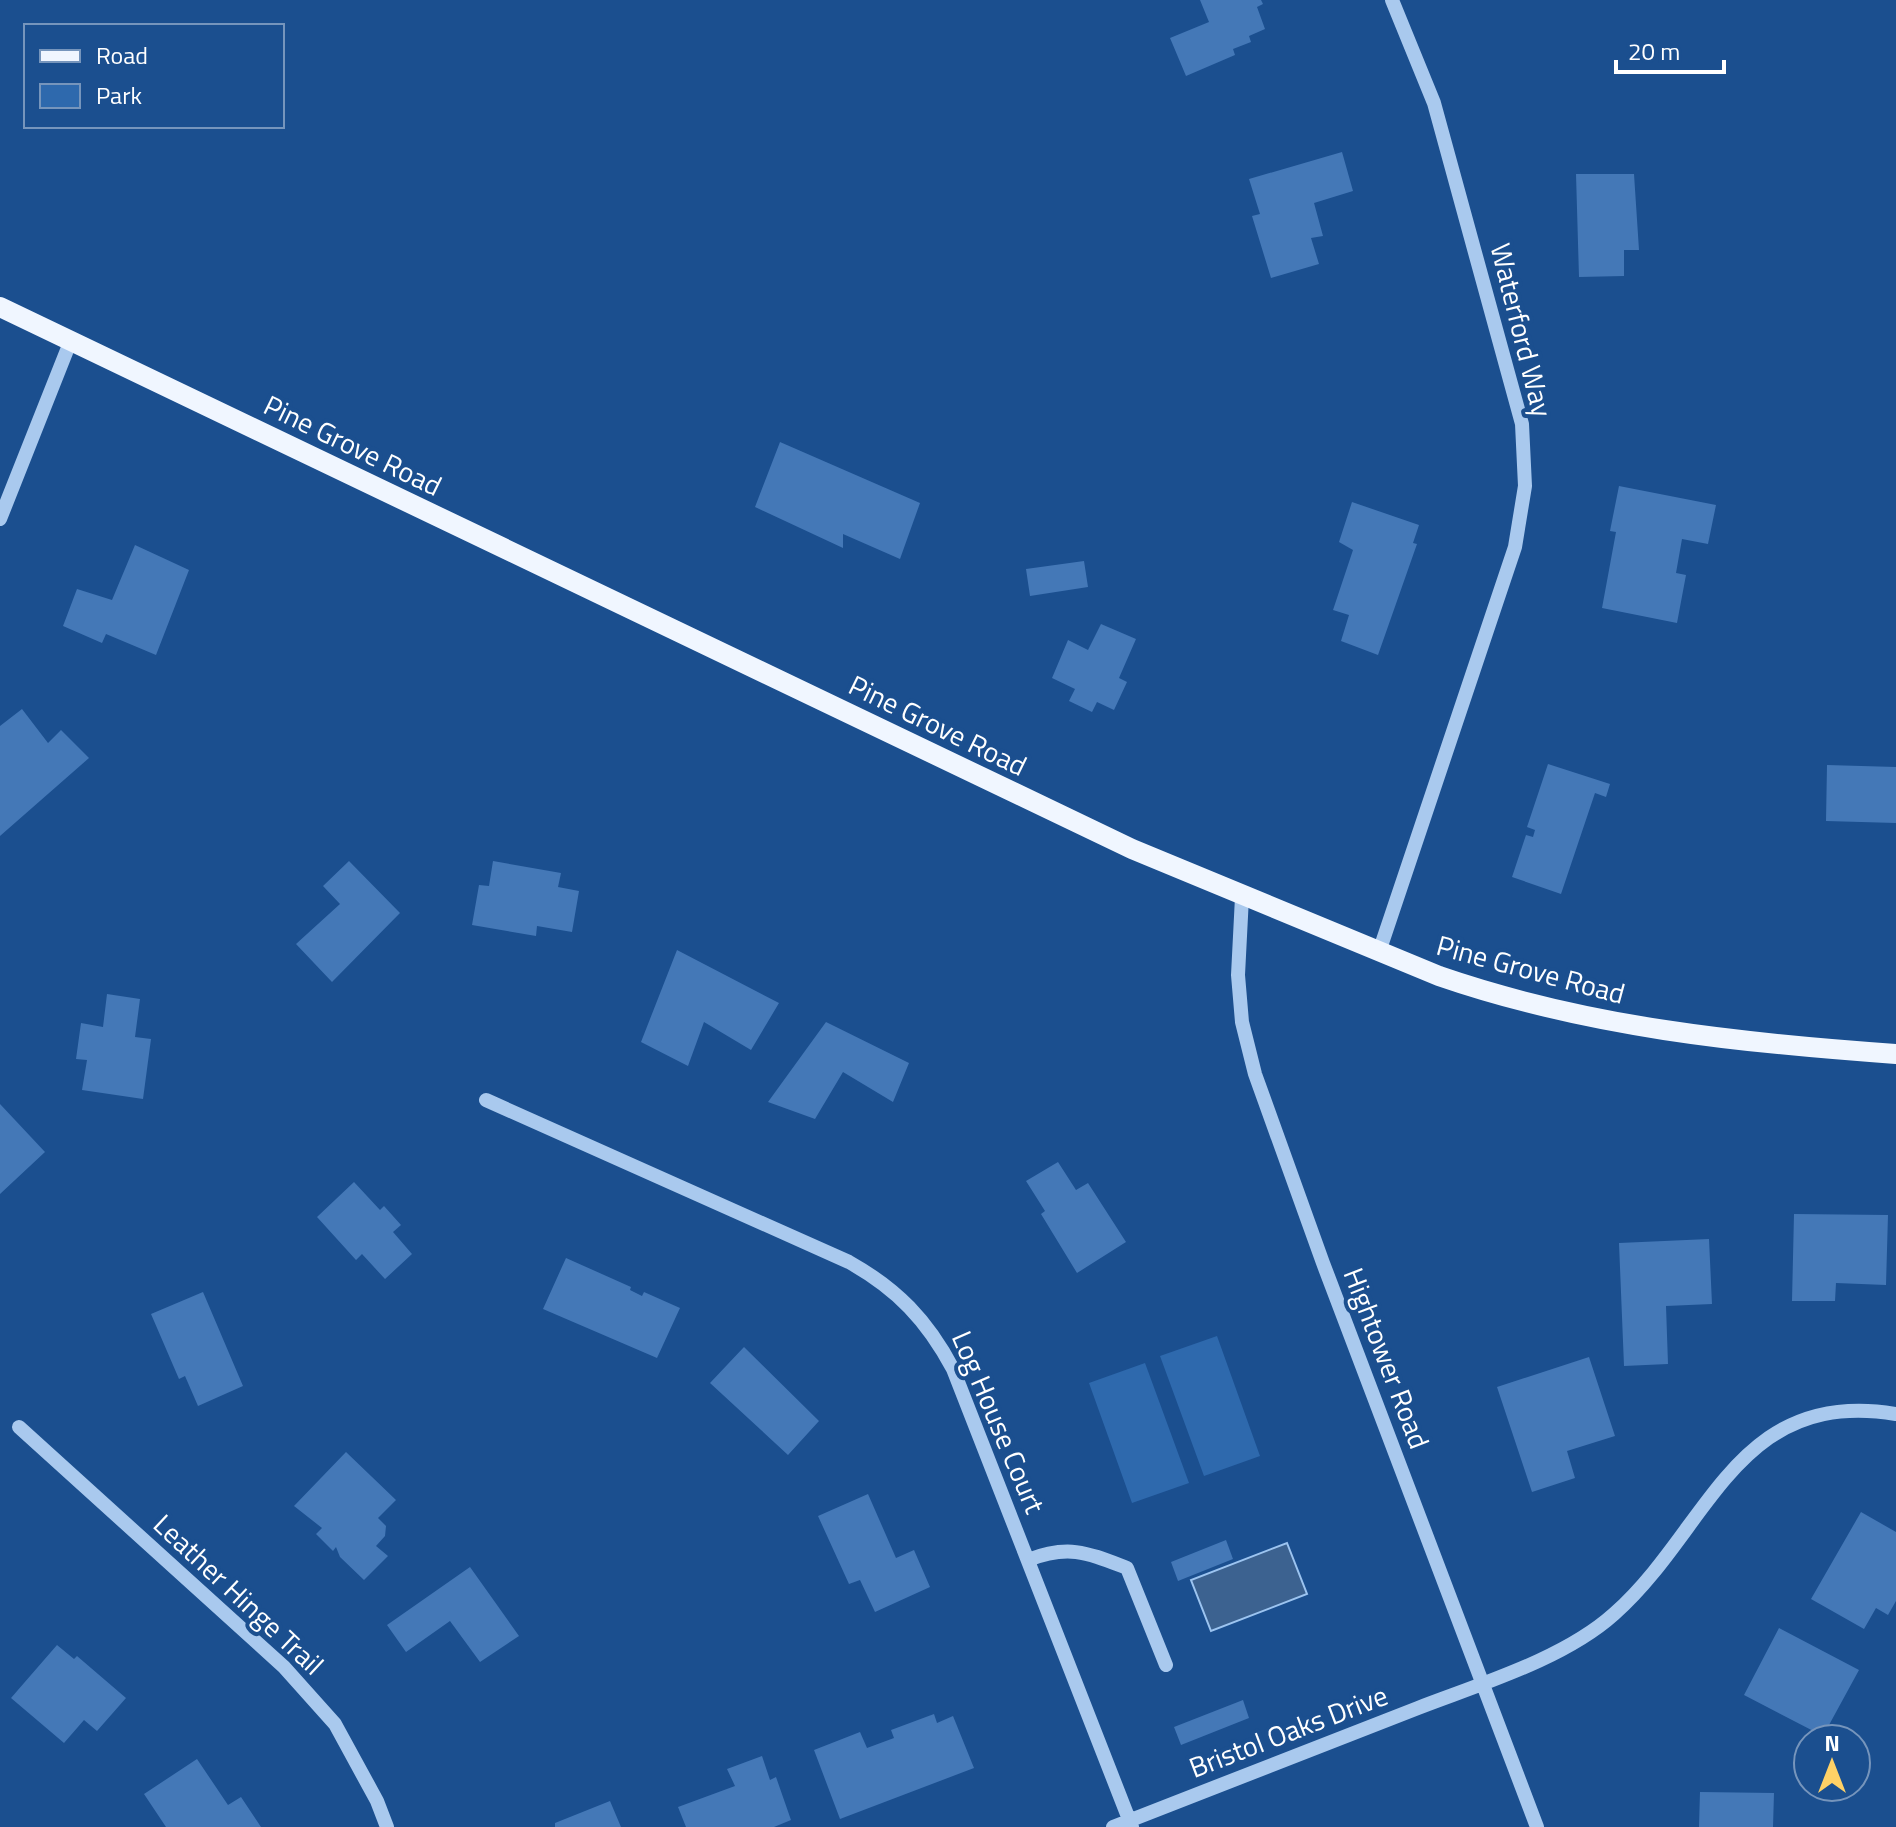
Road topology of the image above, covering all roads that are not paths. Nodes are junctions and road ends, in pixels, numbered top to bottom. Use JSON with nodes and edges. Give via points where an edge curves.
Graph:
{"nodes":[{"id":1,"x":1392,"y":0,"type":"edge"},
{"id":2,"x":0,"y":307,"type":"edge"},
{"id":3,"x":71,"y":340,"type":"junction"},
{"id":4,"x":0,"y":519,"type":"edge"},
{"id":5,"x":1242,"y":897,"type":"junction"},
{"id":6,"x":1379,"y":952,"type":"junction"},
{"id":7,"x":1896,"y":1054,"type":"edge"},
{"id":8,"x":486,"y":1100,"type":"dead end"},
{"id":9,"x":1896,"y":1414,"type":"edge"},
{"id":10,"x":19,"y":1427,"type":"dead end"},
{"id":11,"x":1028,"y":1560,"type":"junction"},
{"id":12,"x":1166,"y":1665,"type":"dead end"},
{"id":13,"x":1482,"y":1683,"type":"junction"},
{"id":14,"x":1131,"y":1824,"type":"edge"},
{"id":15,"x":387,"y":1827,"type":"edge"},
{"id":16,"x":1113,"y":1827,"type":"edge"},
{"id":17,"x":1537,"y":1827,"type":"edge"}],
"edges":[{"from":1,"to":6,"type":"street","name":"Waterford Way","via":[[1434,103],[1522,424],[1525,486],[1515,547]]},
{"from":2,"to":3,"type":"main road","name":"Pine Grove Road"},
{"from":3,"to":4,"type":"street"},
{"from":3,"to":5,"type":"main road","name":"Pine Grove Road"},
{"from":5,"to":6,"type":"main road","name":"Pine Grove Road"},
{"from":5,"to":13,"type":"street","name":"Hightower Road","via":[[1238,975],[1242,1022],[1255,1074]]},
{"from":6,"to":7,"type":"main road","name":"Pine Grove Road","via":[[1486,992],[1593,1019],[1701,1038]]},
{"from":8,"to":11,"type":"street","name":"Log House Court","via":[[882,1280],[914,1308],[953,1369]]},
{"from":9,"to":13,"type":"street","name":"Bristol Oaks Drive","via":[[1839,1410],[1807,1416],[1774,1435],[1741,1461],[1649,1579],[1612,1616],[1573,1643]]},
{"from":10,"to":15,"type":"street","name":"Leather Hinge Trail","via":[[284,1667],[335,1724]]},
{"from":11,"to":12,"type":"street","via":[[1056,1549],[1127,1568]]},
{"from":11,"to":14,"type":"street","name":"Log House Court"},
{"from":13,"to":14,"type":"street","name":"Bristol Oaks Drive"},
{"from":13,"to":17,"type":"street","name":"Hightower Road"},
{"from":14,"to":16,"type":"street","name":"Bristol Oaks Drive"}]}
